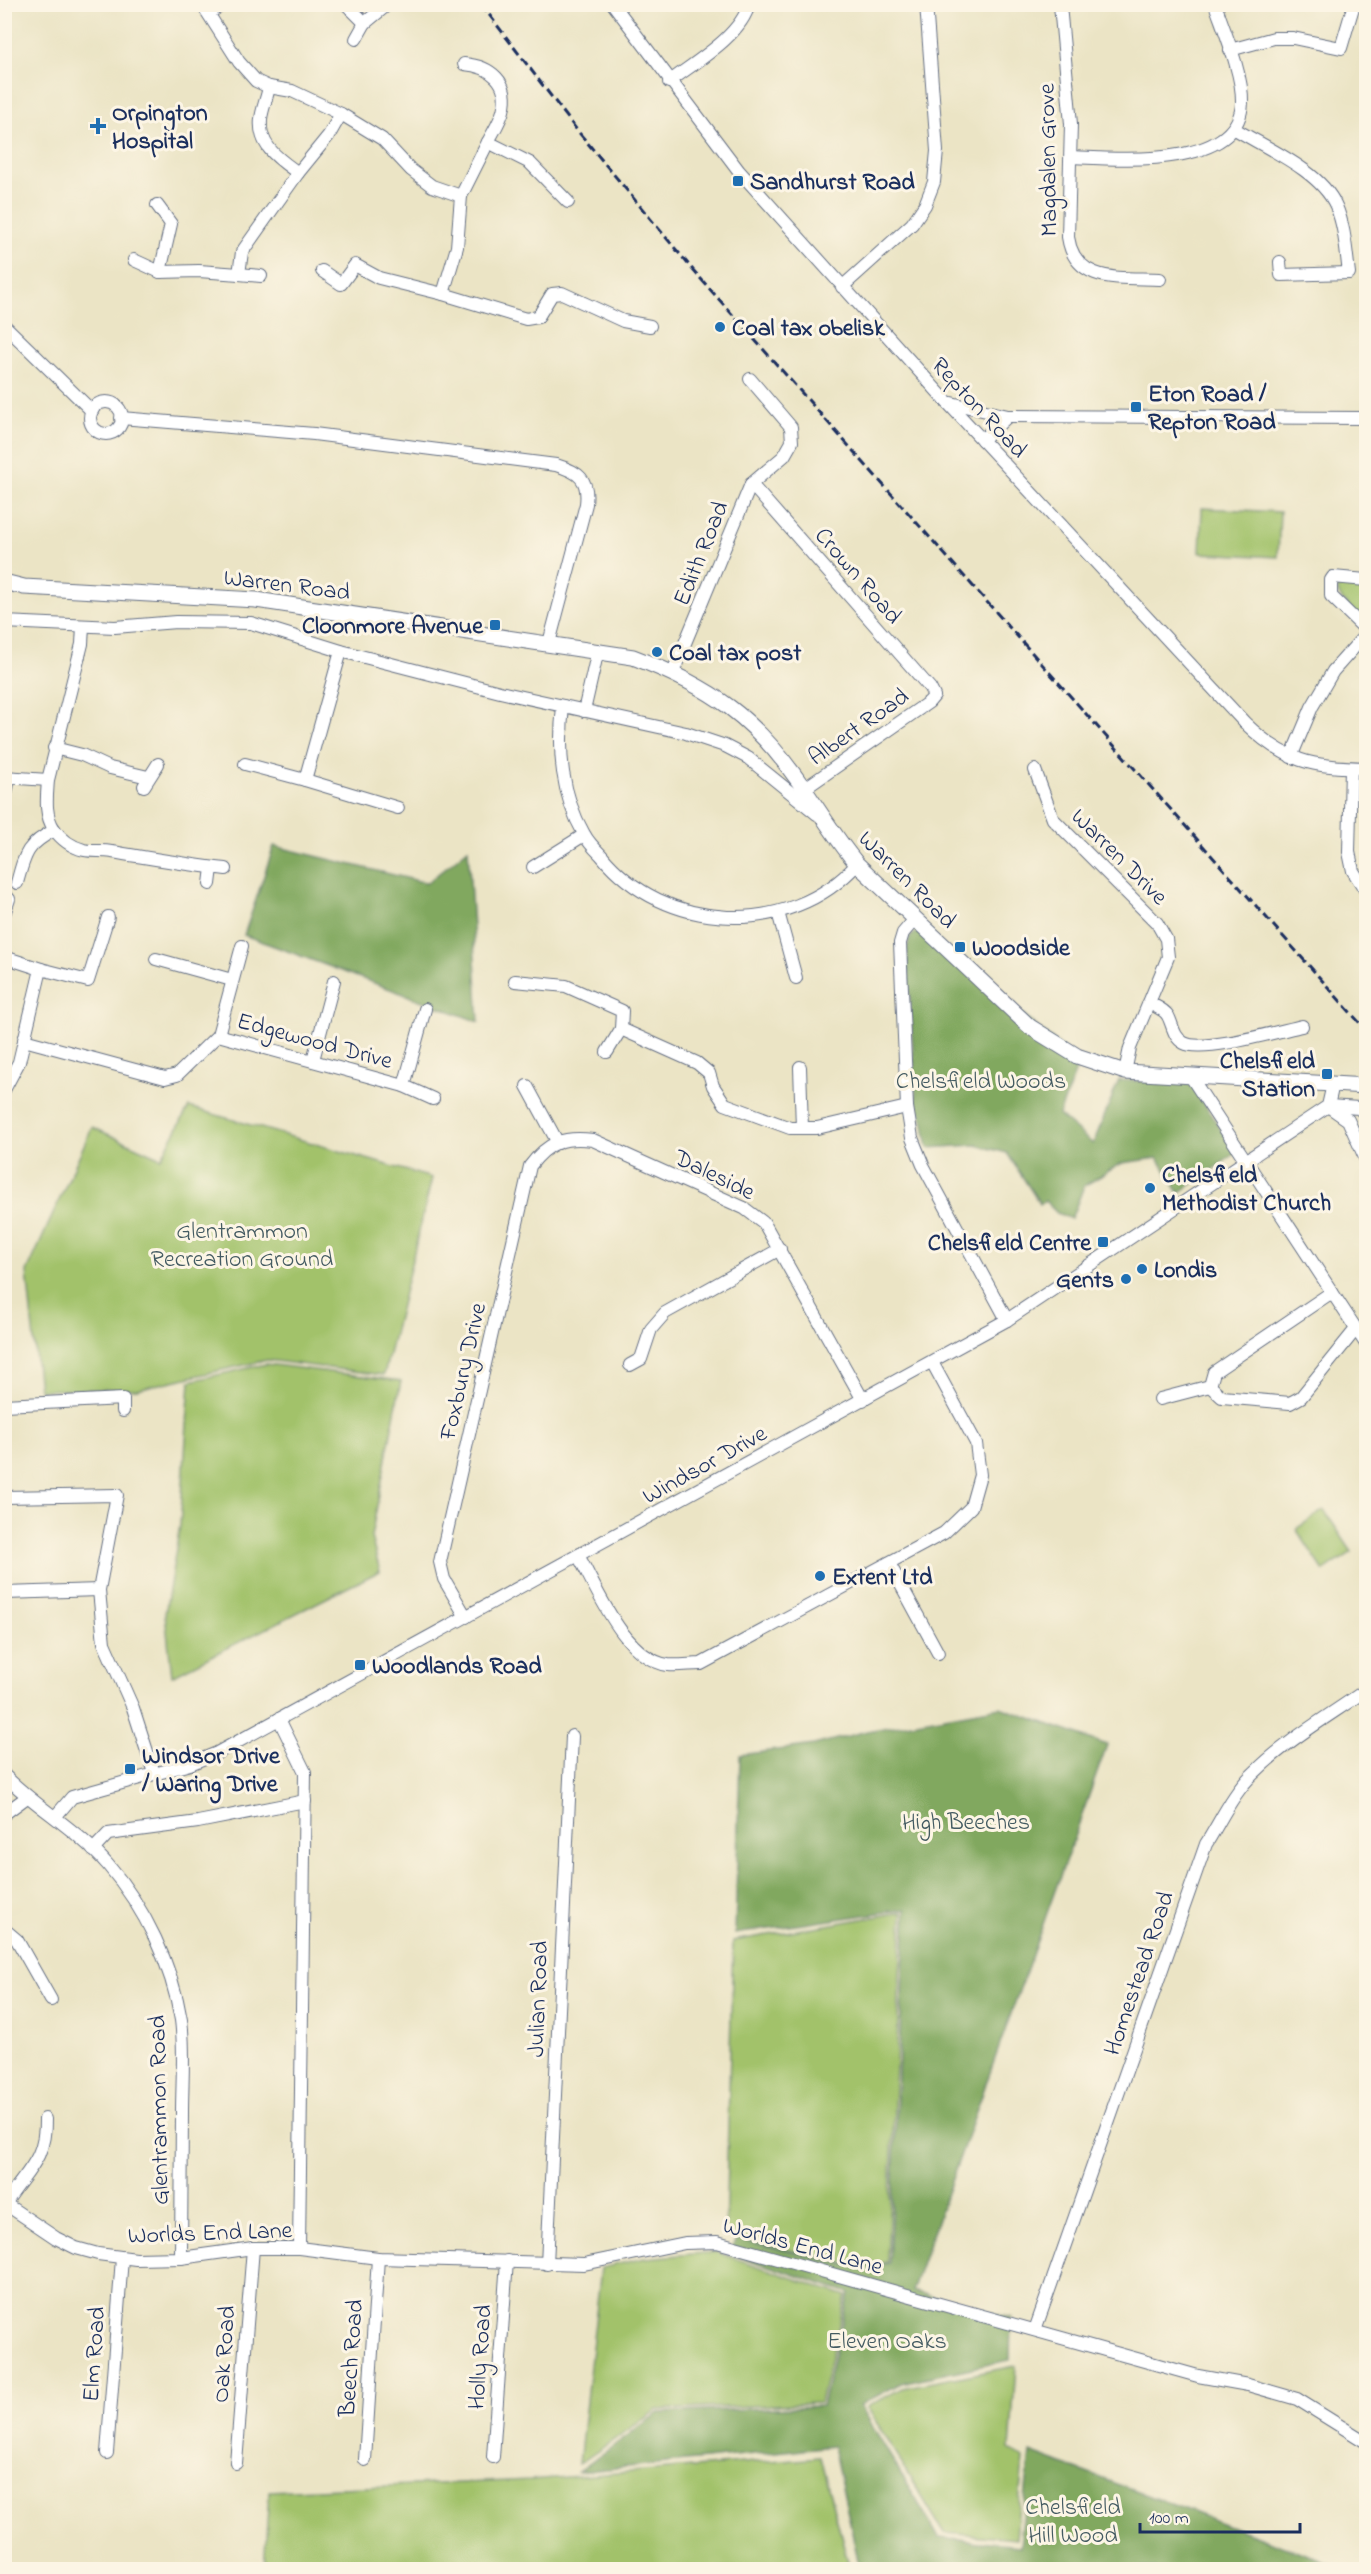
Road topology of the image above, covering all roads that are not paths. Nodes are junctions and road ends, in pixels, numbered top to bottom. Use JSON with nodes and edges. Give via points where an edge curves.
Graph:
{"nodes":[{"id":1,"x":223,"y":4,"type":"edge"},
{"id":2,"x":346,"y":4,"type":"edge"},
{"id":3,"x":388,"y":4,"type":"edge"},
{"id":4,"x":613,"y":4,"type":"edge"},
{"id":5,"x":749,"y":4,"type":"edge"},
{"id":6,"x":926,"y":4,"type":"edge"},
{"id":7,"x":1215,"y":4,"type":"edge"},
{"id":8,"x":1354,"y":4,"type":"edge"},
{"id":9,"x":1060,"y":5,"type":"edge"},
{"id":10,"x":205,"y":9,"type":"edge"},
{"id":11,"x":365,"y":23,"type":"junction"},
{"id":12,"x":356,"y":39,"type":"dead end"},
{"id":13,"x":1230,"y":50,"type":"junction"},
{"id":14,"x":464,"y":64,"type":"dead end"},
{"id":15,"x":669,"y":82,"type":"junction"},
{"id":16,"x":269,"y":87,"type":"junction"},
{"id":17,"x":341,"y":114,"type":"junction"},
{"id":18,"x":1234,"y":129,"type":"junction"},
{"id":19,"x":488,"y":142,"type":"junction"},
{"id":20,"x":1071,"y":157,"type":"junction"},
{"id":21,"x":298,"y":173,"type":"junction"},
{"id":22,"x":461,"y":196,"type":"junction"},
{"id":23,"x":568,"y":202,"type":"dead end"},
{"id":24,"x":157,"y":205,"type":"dead end"},
{"id":25,"x":134,"y":260,"type":"dead end"},
{"id":26,"x":1280,"y":262,"type":"dead end"},
{"id":27,"x":322,"y":271,"type":"dead end"},
{"id":28,"x":160,"y":272,"type":"junction"},
{"id":29,"x":239,"y":274,"type":"junction"},
{"id":30,"x":261,"y":276,"type":"dead end"},
{"id":31,"x":1160,"y":279,"type":"dead end"},
{"id":32,"x":842,"y":287,"type":"junction"},
{"id":33,"x":443,"y":294,"type":"junction"},
{"id":34,"x":4,"y":325,"type":"edge"},
{"id":35,"x":650,"y":326,"type":"dead end"},
{"id":36,"x":750,"y":379,"type":"dead end"},
{"id":37,"x":947,"y":402,"type":"junction"},
{"id":38,"x":92,"y":411,"type":"junction"},
{"id":39,"x":1008,"y":416,"type":"junction"},
{"id":40,"x":121,"y":418,"type":"junction"},
{"id":41,"x":1366,"y":418,"type":"edge"},
{"id":42,"x":982,"y":440,"type":"junction"},
{"id":43,"x":751,"y":484,"type":"junction"},
{"id":44,"x":1366,"y":580,"type":"edge"},
{"id":45,"x":4,"y":582,"type":"edge"},
{"id":46,"x":4,"y":622,"type":"edge"},
{"id":47,"x":83,"y":626,"type":"junction"},
{"id":48,"x":1366,"y":632,"type":"edge"},
{"id":49,"x":549,"y":643,"type":"junction"},
{"id":50,"x":598,"y":650,"type":"junction"},
{"id":51,"x":341,"y":651,"type":"junction"},
{"id":52,"x":673,"y":672,"type":"junction"},
{"id":53,"x":934,"y":696,"type":"joint"},
{"id":54,"x":563,"y":706,"type":"junction"},
{"id":55,"x":584,"y":711,"type":"junction"},
{"id":56,"x":54,"y":748,"type":"junction"},
{"id":57,"x":1291,"y":757,"type":"junction"},
{"id":58,"x":158,"y":764,"type":"dead end"},
{"id":59,"x":246,"y":764,"type":"dead end"},
{"id":60,"x":1351,"y":768,"type":"junction"},
{"id":61,"x":1366,"y":768,"type":"edge"},
{"id":62,"x":1035,"y":770,"type":"dead end"},
{"id":63,"x":7,"y":778,"type":"edge"},
{"id":64,"x":48,"y":780,"type":"junction"},
{"id":65,"x":305,"y":780,"type":"junction"},
{"id":66,"x":804,"y":789,"type":"junction"},
{"id":67,"x":6,"y":794,"type":"dead end"},
{"id":68,"x":398,"y":808,"type":"dead end"},
{"id":69,"x":821,"y":816,"type":"junction"},
{"id":70,"x":56,"y":830,"type":"junction"},
{"id":71,"x":584,"y":835,"type":"junction"},
{"id":72,"x":857,"y":864,"type":"junction"},
{"id":73,"x":532,"y":867,"type":"dead end"},
{"id":74,"x":213,"y":868,"type":"junction"},
{"id":75,"x":226,"y":869,"type":"dead end"},
{"id":76,"x":17,"y":883,"type":"dead end"},
{"id":77,"x":210,"y":884,"type":"dead end"},
{"id":78,"x":1366,"y":891,"type":"edge"},
{"id":79,"x":9,"y":899,"type":"dead end"},
{"id":80,"x":778,"y":912,"type":"junction"},
{"id":81,"x":4,"y":914,"type":"edge"},
{"id":82,"x":108,"y":917,"type":"dead end"},
{"id":83,"x":915,"y":919,"type":"junction"},
{"id":84,"x":242,"y":946,"type":"dead end"},
{"id":85,"x":4,"y":957,"type":"edge"},
{"id":86,"x":156,"y":959,"type":"dead end"},
{"id":87,"x":41,"y":969,"type":"junction"},
{"id":88,"x":796,"y":978,"type":"dead end"},
{"id":89,"x":232,"y":980,"type":"junction"},
{"id":90,"x":334,"y":981,"type":"dead end"},
{"id":91,"x":520,"y":985,"type":"dead end"},
{"id":92,"x":1149,"y":1003,"type":"junction"},
{"id":93,"x":425,"y":1009,"type":"dead end"},
{"id":94,"x":1302,"y":1026,"type":"dead end"},
{"id":95,"x":621,"y":1029,"type":"junction"},
{"id":96,"x":218,"y":1035,"type":"junction"},
{"id":97,"x":24,"y":1040,"type":"junction"},
{"id":98,"x":607,"y":1052,"type":"dead end"},
{"id":99,"x":313,"y":1060,"type":"junction"},
{"id":100,"x":800,"y":1067,"type":"dead end"},
{"id":101,"x":1125,"y":1072,"type":"junction"},
{"id":102,"x":1191,"y":1077,"type":"junction"},
{"id":103,"x":1334,"y":1084,"type":"junction"},
{"id":104,"x":404,"y":1086,"type":"junction"},
{"id":105,"x":527,"y":1086,"type":"dead end"},
{"id":106,"x":1366,"y":1086,"type":"edge"},
{"id":107,"x":4,"y":1090,"type":"edge"},
{"id":108,"x":433,"y":1099,"type":"dead end"},
{"id":109,"x":1328,"y":1106,"type":"junction"},
{"id":110,"x":907,"y":1107,"type":"junction"},
{"id":111,"x":1366,"y":1115,"type":"edge"},
{"id":112,"x":802,"y":1128,"type":"junction"},
{"id":113,"x":558,"y":1143,"type":"junction"},
{"id":114,"x":1245,"y":1159,"type":"junction"},
{"id":115,"x":1366,"y":1160,"type":"edge"},
{"id":116,"x":780,"y":1249,"type":"junction"},
{"id":117,"x":1332,"y":1292,"type":"junction"},
{"id":118,"x":1007,"y":1320,"type":"junction"},
{"id":119,"x":1356,"y":1329,"type":"junction"},
{"id":120,"x":1366,"y":1344,"type":"edge"},
{"id":121,"x":932,"y":1362,"type":"junction"},
{"id":122,"x":630,"y":1365,"type":"dead end"},
{"id":123,"x":1210,"y":1386,"type":"junction"},
{"id":124,"x":1160,"y":1399,"type":"dead end"},
{"id":125,"x":863,"y":1400,"type":"junction"},
{"id":126,"x":4,"y":1405,"type":"edge"},
{"id":127,"x":123,"y":1410,"type":"dead end"},
{"id":128,"x":4,"y":1497,"type":"edge"},
{"id":129,"x":579,"y":1557,"type":"junction"},
{"id":130,"x":890,"y":1563,"type":"junction"},
{"id":131,"x":99,"y":1590,"type":"junction"},
{"id":132,"x":5,"y":1593,"type":"edge"},
{"id":133,"x":466,"y":1617,"type":"junction"},
{"id":134,"x":938,"y":1653,"type":"dead end"},
{"id":135,"x":1366,"y":1690,"type":"edge"},
{"id":136,"x":279,"y":1719,"type":"junction"},
{"id":137,"x":572,"y":1736,"type":"dead end"},
{"id":138,"x":154,"y":1773,"type":"junction"},
{"id":139,"x":4,"y":1775,"type":"edge"},
{"id":140,"x":27,"y":1797,"type":"junction"},
{"id":141,"x":305,"y":1801,"type":"junction"},
{"id":142,"x":4,"y":1814,"type":"edge"},
{"id":143,"x":55,"y":1817,"type":"junction"},
{"id":144,"x":93,"y":1850,"type":"junction"},
{"id":145,"x":4,"y":1929,"type":"edge"},
{"id":146,"x":51,"y":2000,"type":"dead end"},
{"id":147,"x":45,"y":2119,"type":"dead end"},
{"id":148,"x":5,"y":2204,"type":"edge"},
{"id":149,"x":253,"y":2248,"type":"junction"},
{"id":150,"x":299,"y":2248,"type":"junction"},
{"id":151,"x":122,"y":2258,"type":"junction"},
{"id":152,"x":181,"y":2258,"type":"junction"},
{"id":153,"x":378,"y":2258,"type":"junction"},
{"id":154,"x":507,"y":2261,"type":"junction"},
{"id":155,"x":547,"y":2264,"type":"junction"},
{"id":156,"x":1035,"y":2330,"type":"junction"},
{"id":157,"x":1366,"y":2442,"type":"edge"},
{"id":158,"x":107,"y":2453,"type":"dead end"},
{"id":159,"x":493,"y":2457,"type":"dead end"},
{"id":160,"x":365,"y":2460,"type":"dead end"},
{"id":161,"x":236,"y":2463,"type":"dead end"}],
"edges":[{"from":1,"to":10,"type":"street"},
{"from":2,"to":11,"type":"street"},
{"from":3,"to":11,"type":"street"},
{"from":4,"to":15,"type":"street","name":"Repton Road"},
{"from":5,"to":15,"type":"street","via":[[732,34]]},
{"from":6,"to":32,"type":"street","via":[[937,151],[934,182],[912,224]]},
{"from":7,"to":13,"type":"street"},
{"from":8,"to":13,"type":"street","via":[[1341,48],[1274,38]]},
{"from":9,"to":20,"type":"street","name":"Magdalen Grove"},
{"from":10,"to":16,"type":"street","via":[[239,62],[256,81]]},
{"from":11,"to":12,"type":"street"},
{"from":13,"to":18,"type":"street","via":[[1242,101]]},
{"from":14,"to":19,"type":"street","via":[[481,65],[491,71],[504,92],[502,114]]},
{"from":15,"to":32,"type":"street","name":"Repton Road","via":[[739,171]]},
{"from":16,"to":17,"type":"street","via":[[292,91]]},
{"from":16,"to":21,"type":"street","via":[[261,136],[271,152]]},
{"from":17,"to":21,"type":"street"},
{"from":17,"to":22,"type":"street","via":[[382,139],[432,186]]},
{"from":18,"to":20,"type":"street","via":[[1196,151],[1162,157]]},
{"from":18,"to":26,"type":"street","via":[[1305,171],[1324,187],[1335,204],[1349,273],[1281,274]]},
{"from":19,"to":22,"type":"street"},
{"from":19,"to":23,"type":"street","via":[[530,163]]},
{"from":20,"to":31,"type":"street","name":"Magdalen Grove","via":[[1068,237],[1077,263],[1108,276]]},
{"from":21,"to":29,"type":"street","via":[[242,252]]},
{"from":22,"to":33,"type":"street","via":[[457,247]]},
{"from":24,"to":28,"type":"street","via":[[171,224]]},
{"from":25,"to":28,"type":"street"},
{"from":27,"to":33,"type":"street","via":[[341,284],[355,265],[379,278]]},
{"from":28,"to":29,"type":"street"},
{"from":29,"to":30,"type":"street"},
{"from":32,"to":37,"type":"street","name":"Repton Road"},
{"from":33,"to":35,"type":"street","via":[[526,319],[538,318],[546,299],[562,292],[623,321]]},
{"from":34,"to":38,"type":"street"},
{"from":36,"to":43,"type":"street","via":[[791,427],[792,442],[784,456]]},
{"from":37,"to":39,"type":"street"},
{"from":37,"to":42,"type":"street","name":"Repton Road"},
{"from":38,"to":40,"type":"street","via":[[99,403],[110,403],[118,408]]},
{"from":38,"to":40,"type":"street","via":[[92,425],[99,432],[114,431]]},
{"from":39,"to":41,"type":"street"},
{"from":39,"to":42,"type":"street"},
{"from":40,"to":49,"type":"street","via":[[314,434],[571,470],[588,491]]},
{"from":42,"to":57,"type":"street","name":"Repton Road","via":[[1245,723],[1268,745]]},
{"from":43,"to":52,"type":"street","name":"Edith Road"},
{"from":43,"to":53,"type":"street","name":"Crown Road"},
{"from":44,"to":48,"type":"street","via":[[1333,577],[1330,593]]},
{"from":45,"to":49,"type":"street","name":"Warren Road","via":[[24,587],[255,600]]},
{"from":46,"to":47,"type":"street","name":"Warren Road"},
{"from":47,"to":51,"type":"street","name":"Warren Road","via":[[251,623]]},
{"from":47,"to":56,"type":"street","via":[[82,644]]},
{"from":48,"to":57,"type":"street","via":[[1333,671],[1312,706]]},
{"from":49,"to":50,"type":"street","name":"Warren Road"},
{"from":50,"to":52,"type":"street","name":"Warren Road","via":[[633,657]]},
{"from":50,"to":55,"type":"street"},
{"from":51,"to":54,"type":"street","name":"Warren Road"},
{"from":51,"to":65,"type":"street"},
{"from":52,"to":66,"type":"street","name":"Warren Road","via":[[717,696],[753,726]]},
{"from":53,"to":66,"type":"street","name":"Albert Road"},
{"from":54,"to":55,"type":"street","name":"Warren Road"},
{"from":54,"to":71,"type":"street","via":[[561,767]]},
{"from":55,"to":69,"type":"street","name":"Warren Road","via":[[686,733],[725,746],[748,758]]},
{"from":56,"to":58,"type":"street","via":[[82,755],[146,782]]},
{"from":56,"to":64,"type":"street"},
{"from":57,"to":60,"type":"street","name":"Repton Road","via":[[1316,765]]},
{"from":59,"to":65,"type":"street"},
{"from":60,"to":61,"type":"street","name":"Repton Road"},
{"from":60,"to":78,"type":"street","via":[[1349,852],[1353,872]]},
{"from":62,"to":92,"type":"street","name":"Warren Drive","via":[[1053,819],[1157,923],[1166,939],[1168,957]]},
{"from":63,"to":64,"type":"street"},
{"from":63,"to":67,"type":"street"},
{"from":64,"to":70,"type":"street","via":[[48,817]]},
{"from":65,"to":68,"type":"street"},
{"from":66,"to":69,"type":"street","name":"Warren Road"},
{"from":69,"to":72,"type":"street","name":"Warren Road"},
{"from":70,"to":74,"type":"street","via":[[65,841],[83,850]]},
{"from":70,"to":76,"type":"street","via":[[38,838],[28,848]]},
{"from":71,"to":73,"type":"street"},
{"from":71,"to":80,"type":"street","via":[[614,871],[647,895],[682,910],[715,917]]},
{"from":72,"to":80,"type":"street","via":[[812,900]]},
{"from":72,"to":83,"type":"street","name":"Warren Road"},
{"from":74,"to":75,"type":"street"},
{"from":74,"to":77,"type":"street"},
{"from":79,"to":81,"type":"street"},
{"from":80,"to":88,"type":"street"},
{"from":82,"to":87,"type":"street","via":[[88,981]]},
{"from":83,"to":101,"type":"street","name":"Warren Road","via":[[1030,1027],[1077,1056]]},
{"from":83,"to":110,"type":"street","via":[[900,943]]},
{"from":84,"to":89,"type":"street"},
{"from":85,"to":87,"type":"street"},
{"from":86,"to":89,"type":"street"},
{"from":87,"to":97,"type":"street"},
{"from":89,"to":96,"type":"street"},
{"from":90,"to":99,"type":"street"},
{"from":91,"to":95,"type":"street","via":[[566,986],[622,1011]]},
{"from":92,"to":94,"type":"street","via":[[1167,1014],[1175,1036],[1185,1044],[1244,1040]]},
{"from":92,"to":101,"type":"street","name":"Warren Drive","via":[[1130,1048]]},
{"from":93,"to":104,"type":"street"},
{"from":95,"to":98,"type":"street"},
{"from":95,"to":112,"type":"street","via":[[697,1063],[709,1073],[725,1104],[790,1128]]},
{"from":96,"to":97,"type":"street","name":"Edgewood Drive","via":[[177,1075],[165,1078]]},
{"from":96,"to":99,"type":"street","name":"Edgewood Drive"},
{"from":97,"to":107,"type":"street","via":[[19,1062]]},
{"from":99,"to":104,"type":"street","name":"Edgewood Drive"},
{"from":100,"to":112,"type":"street"},
{"from":101,"to":102,"type":"street","name":"Warren Road"},
{"from":102,"to":103,"type":"street","name":"Warren Road"},
{"from":102,"to":114,"type":"street"},
{"from":103,"to":106,"type":"street","name":"Warren Road"},
{"from":103,"to":109,"type":"street"},
{"from":104,"to":108,"type":"street","name":"Edgewood Drive"},
{"from":105,"to":113,"type":"street"},
{"from":109,"to":111,"type":"street","via":[[1359,1108]]},
{"from":109,"to":114,"type":"street","name":"Windsor Drive"},
{"from":109,"to":115,"type":"street","via":[[1348,1120]]},
{"from":110,"to":112,"type":"street"},
{"from":110,"to":118,"type":"street","via":[[912,1138],[923,1165]]},
{"from":113,"to":116,"type":"street","name":"Daleside","via":[[573,1137],[593,1140],[744,1208],[764,1223]]},
{"from":113,"to":133,"type":"street","name":"Foxbury Drive","via":[[541,1152],[530,1166],[440,1562],[444,1579]]},
{"from":114,"to":117,"type":"street"},
{"from":114,"to":118,"type":"street","name":"Windsor Drive"},
{"from":116,"to":122,"type":"street","via":[[665,1313],[651,1329],[641,1359]]},
{"from":116,"to":125,"type":"street","name":"Daleside"},
{"from":117,"to":119,"type":"street"},
{"from":117,"to":123,"type":"street","via":[[1214,1372]]},
{"from":118,"to":121,"type":"street","name":"Windsor Drive"},
{"from":119,"to":120,"type":"street"},
{"from":119,"to":123,"type":"street","via":[[1301,1397],[1290,1403],[1222,1397]]},
{"from":121,"to":125,"type":"street","name":"Windsor Drive"},
{"from":121,"to":130,"type":"street","via":[[976,1443],[980,1475],[970,1507],[944,1533]]},
{"from":123,"to":124,"type":"street"},
{"from":125,"to":129,"type":"street","name":"Windsor Drive"},
{"from":126,"to":127,"type":"street","via":[[123,1400]]},
{"from":128,"to":131,"type":"street","via":[[117,1495]]},
{"from":129,"to":130,"type":"street","via":[[621,1632],[640,1652],[667,1665],[701,1664]]},
{"from":129,"to":133,"type":"street","name":"Windsor Drive"},
{"from":130,"to":134,"type":"street"},
{"from":131,"to":132,"type":"street"},
{"from":131,"to":138,"type":"street","via":[[105,1643],[134,1708]]},
{"from":133,"to":136,"type":"street","name":"Windsor Drive"},
{"from":135,"to":156,"type":"street","name":"Homestead Road","via":[[1254,1772],[1206,1844]]},
{"from":136,"to":138,"type":"street","name":"Windsor Drive","via":[[217,1753]]},
{"from":136,"to":141,"type":"street","via":[[305,1772]]},
{"from":137,"to":155,"type":"street","name":"Julian Road"},
{"from":138,"to":143,"type":"street","name":"Windsor Drive","via":[[72,1797]]},
{"from":139,"to":140,"type":"street","name":"Glentrammon Road"},
{"from":140,"to":142,"type":"street"},
{"from":140,"to":143,"type":"street","name":"Glentrammon Road"},
{"from":141,"to":144,"type":"street","via":[[198,1822],[108,1834]]},
{"from":141,"to":150,"type":"street"},
{"from":143,"to":144,"type":"street","name":"Glentrammon Road"},
{"from":144,"to":152,"type":"street","name":"Glentrammon Road","via":[[126,1888],[148,1926],[167,1969],[178,2009],[183,2047]]},
{"from":145,"to":146,"type":"street","via":[[17,1940]]},
{"from":147,"to":148,"type":"street","via":[[45,2139],[39,2155]]},
{"from":148,"to":151,"type":"street","name":"Worlds End Lane","via":[[76,2248]]},
{"from":149,"to":150,"type":"street","name":"Worlds End Lane"},
{"from":149,"to":152,"type":"street","name":"Worlds End Lane"},
{"from":149,"to":161,"type":"street","name":"Oak Road"},
{"from":150,"to":153,"type":"street","name":"Worlds End Lane"},
{"from":151,"to":152,"type":"street","name":"Worlds End Lane"},
{"from":151,"to":158,"type":"street","name":"Elm Road"},
{"from":153,"to":154,"type":"street","name":"Worlds End Lane"},
{"from":153,"to":160,"type":"street","name":"Beech Road"},
{"from":154,"to":155,"type":"street","name":"Worlds End Lane"},
{"from":154,"to":159,"type":"street","name":"Holly Road"},
{"from":155,"to":156,"type":"street","name":"Worlds End Lane","via":[[593,2263],[685,2243],[717,2242]]},
{"from":156,"to":157,"type":"street","name":"Worlds End Lane","via":[[1198,2376],[1273,2391],[1309,2405]]}]}
